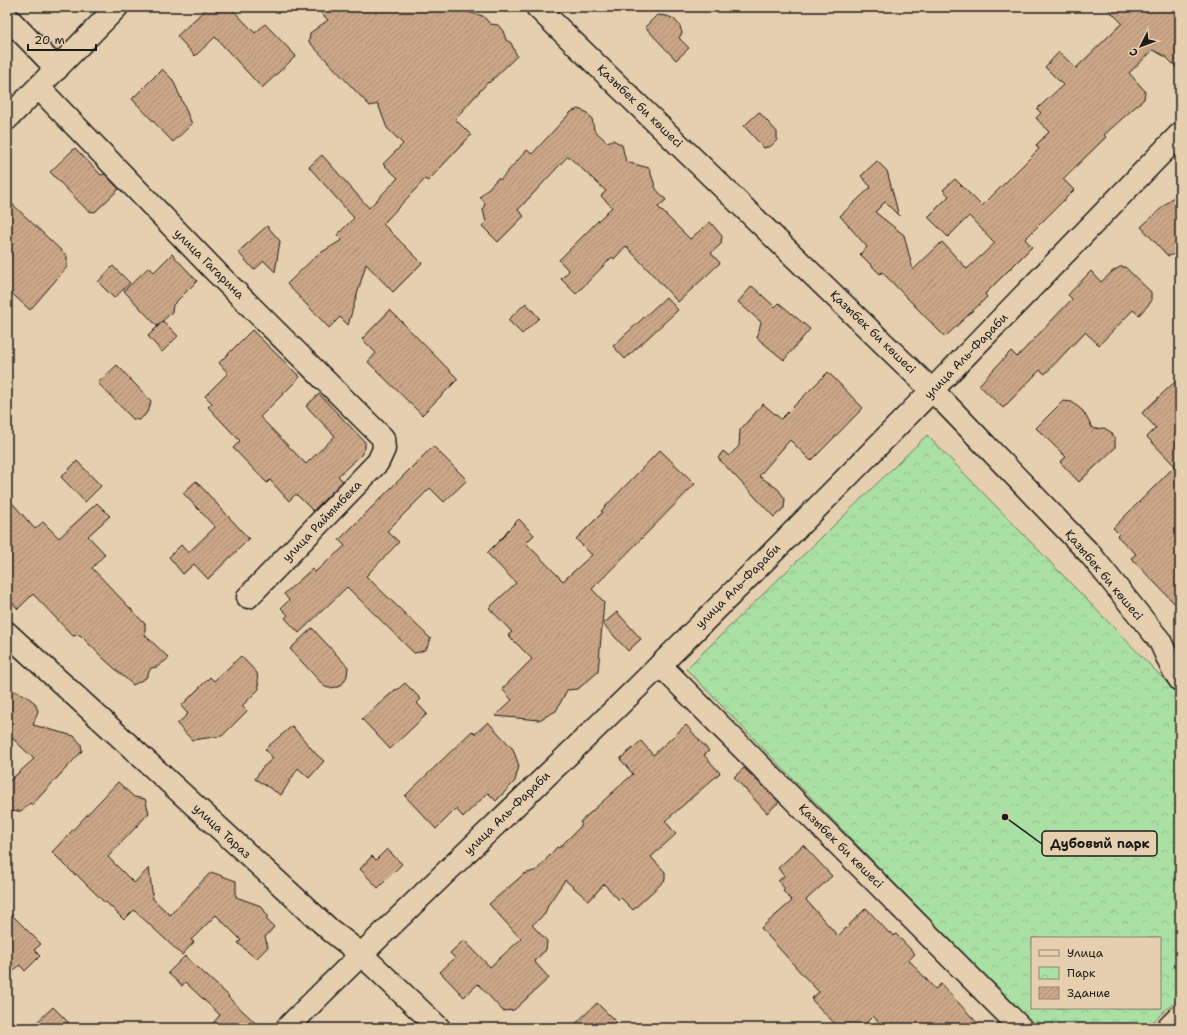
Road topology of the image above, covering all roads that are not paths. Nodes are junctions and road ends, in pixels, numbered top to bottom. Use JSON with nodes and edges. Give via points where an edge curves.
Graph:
{"nodes":[{"id":1,"x":118,"y":7,"type":"edge"},
{"id":2,"x":538,"y":7,"type":"edge"},
{"id":3,"x":7,"y":17,"type":"edge"},
{"id":4,"x":57,"y":69,"type":"junction"},
{"id":5,"x":39,"y":88,"type":"junction"},
{"id":6,"x":7,"y":119,"type":"edge"},
{"id":7,"x":1180,"y":134,"type":"edge"},
{"id":8,"x":933,"y":390,"type":"junction"},
{"id":9,"x":383,"y":438,"type":"joint"},
{"id":10,"x":248,"y":597,"type":"dead end"},
{"id":11,"x":7,"y":632,"type":"edge"},
{"id":12,"x":1170,"y":641,"type":"edge"},
{"id":13,"x":660,"y":665,"type":"junction"},
{"id":14,"x":1180,"y":680,"type":"edge"},
{"id":15,"x":361,"y":954,"type":"junction"},
{"id":16,"x":1180,"y":1016,"type":"edge"},
{"id":17,"x":287,"y":1028,"type":"edge"},
{"id":18,"x":439,"y":1028,"type":"edge"},
{"id":19,"x":1022,"y":1028,"type":"edge"},
{"id":20,"x":1168,"y":1028,"type":"edge"}],
"edges":[{"from":1,"to":4,"type":"street"},
{"from":2,"to":8,"type":"street","name":"Қазыбек би көшесі"},
{"from":3,"to":4,"type":"street"},
{"from":4,"to":5,"type":"street"},
{"from":5,"to":6,"type":"street"},
{"from":5,"to":9,"type":"street","name":"улица Гагарина","via":[[217,273]]},
{"from":7,"to":8,"type":"street","name":"улица Аль-Фараби"},
{"from":8,"to":12,"type":"street","name":"Қазыбек би көшесі"},
{"from":8,"to":13,"type":"street","name":"улица Аль-Фараби"},
{"from":9,"to":10,"type":"street","name":"улица Райымбека","via":[[384,449],[378,462]]},
{"from":11,"to":15,"type":"street","name":"улица Тараз","via":[[330,930]]},
{"from":12,"to":14,"type":"street","name":"Қазыбек би көшесі","via":[[1172,668]]},
{"from":13,"to":15,"type":"street","name":"улица Аль-Фараби"},
{"from":13,"to":19,"type":"street","name":"Қазыбек би көшесі"},
{"from":15,"to":17,"type":"street","name":"улица Аль-Фараби"},
{"from":15,"to":18,"type":"street","name":"улица Тараз"},
{"from":16,"to":20,"type":"street"}]}
